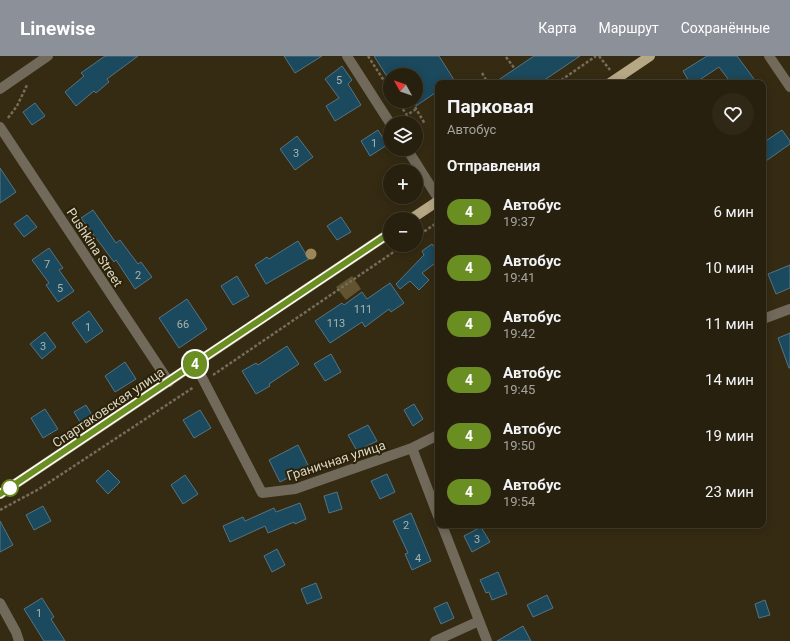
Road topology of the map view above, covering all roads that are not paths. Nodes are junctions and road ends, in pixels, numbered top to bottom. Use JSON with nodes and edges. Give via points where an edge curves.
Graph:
{"nodes":[{"id":1,"x":48,"y":56,"type":"edge"},
{"id":2,"x":347,"y":56,"type":"edge"},
{"id":3,"x":650,"y":56,"type":"edge"},
{"id":4,"x":769,"y":56,"type":"edge"},
{"id":5,"x":614,"y":80,"type":"edge"},
{"id":6,"x":790,"y":87,"type":"edge"},
{"id":7,"x":0,"y":89,"type":"edge"},
{"id":8,"x":386,"y":116,"type":"edge"},
{"id":9,"x":0,"y":127,"type":"edge"},
{"id":10,"x":411,"y":156,"type":"edge"},
{"id":11,"x":435,"y":194,"type":"edge"},
{"id":12,"x":435,"y":201,"type":"edge"},
{"id":13,"x":420,"y":212,"type":"edge"},
{"id":14,"x":383,"y":238,"type":"edge"},
{"id":15,"x":790,"y":309,"type":"edge"},
{"id":16,"x":766,"y":318,"type":"edge"},
{"id":17,"x":195,"y":364,"type":"junction"},
{"id":18,"x":168,"y":382,"type":"junction"},
{"id":19,"x":435,"y":436,"type":"edge"},
{"id":20,"x":412,"y":448,"type":"junction"},
{"id":21,"x":0,"y":494,"type":"edge"},
{"id":22,"x":435,"y":508,"type":"edge"},
{"id":23,"x":443,"y":528,"type":"edge"},
{"id":24,"x":0,"y":603,"type":"edge"},
{"id":25,"x":479,"y":621,"type":"junction"},
{"id":26,"x":19,"y":641,"type":"edge"},
{"id":27,"x":435,"y":641,"type":"edge"},
{"id":28,"x":487,"y":641,"type":"edge"}],
"edges":[{"from":1,"to":7,"type":"street"},
{"from":2,"to":8,"type":"street"},
{"from":3,"to":5,"type":"main road"},
{"from":4,"to":6,"type":"street"},
{"from":9,"to":18,"type":"street","name":"Pushkina Street"},
{"from":10,"to":11,"type":"street"},
{"from":12,"to":13,"type":"main road"},
{"from":14,"to":17,"type":"main road","name":"Спартаковская улица"},
{"from":15,"to":16,"type":"street"},
{"from":17,"to":18,"type":"main road","name":"Спартаковская улица"},
{"from":17,"to":20,"type":"street","name":"Граничная улица","via":[[262,493],[295,489]]},
{"from":18,"to":21,"type":"main road","name":"Спартаковская улица"},
{"from":19,"to":20,"type":"street","name":"Граничная улица"},
{"from":20,"to":22,"type":"street"},
{"from":23,"to":25,"type":"street"},
{"from":24,"to":26,"type":"street"},
{"from":25,"to":27,"type":"street"},
{"from":25,"to":28,"type":"street"}]}
